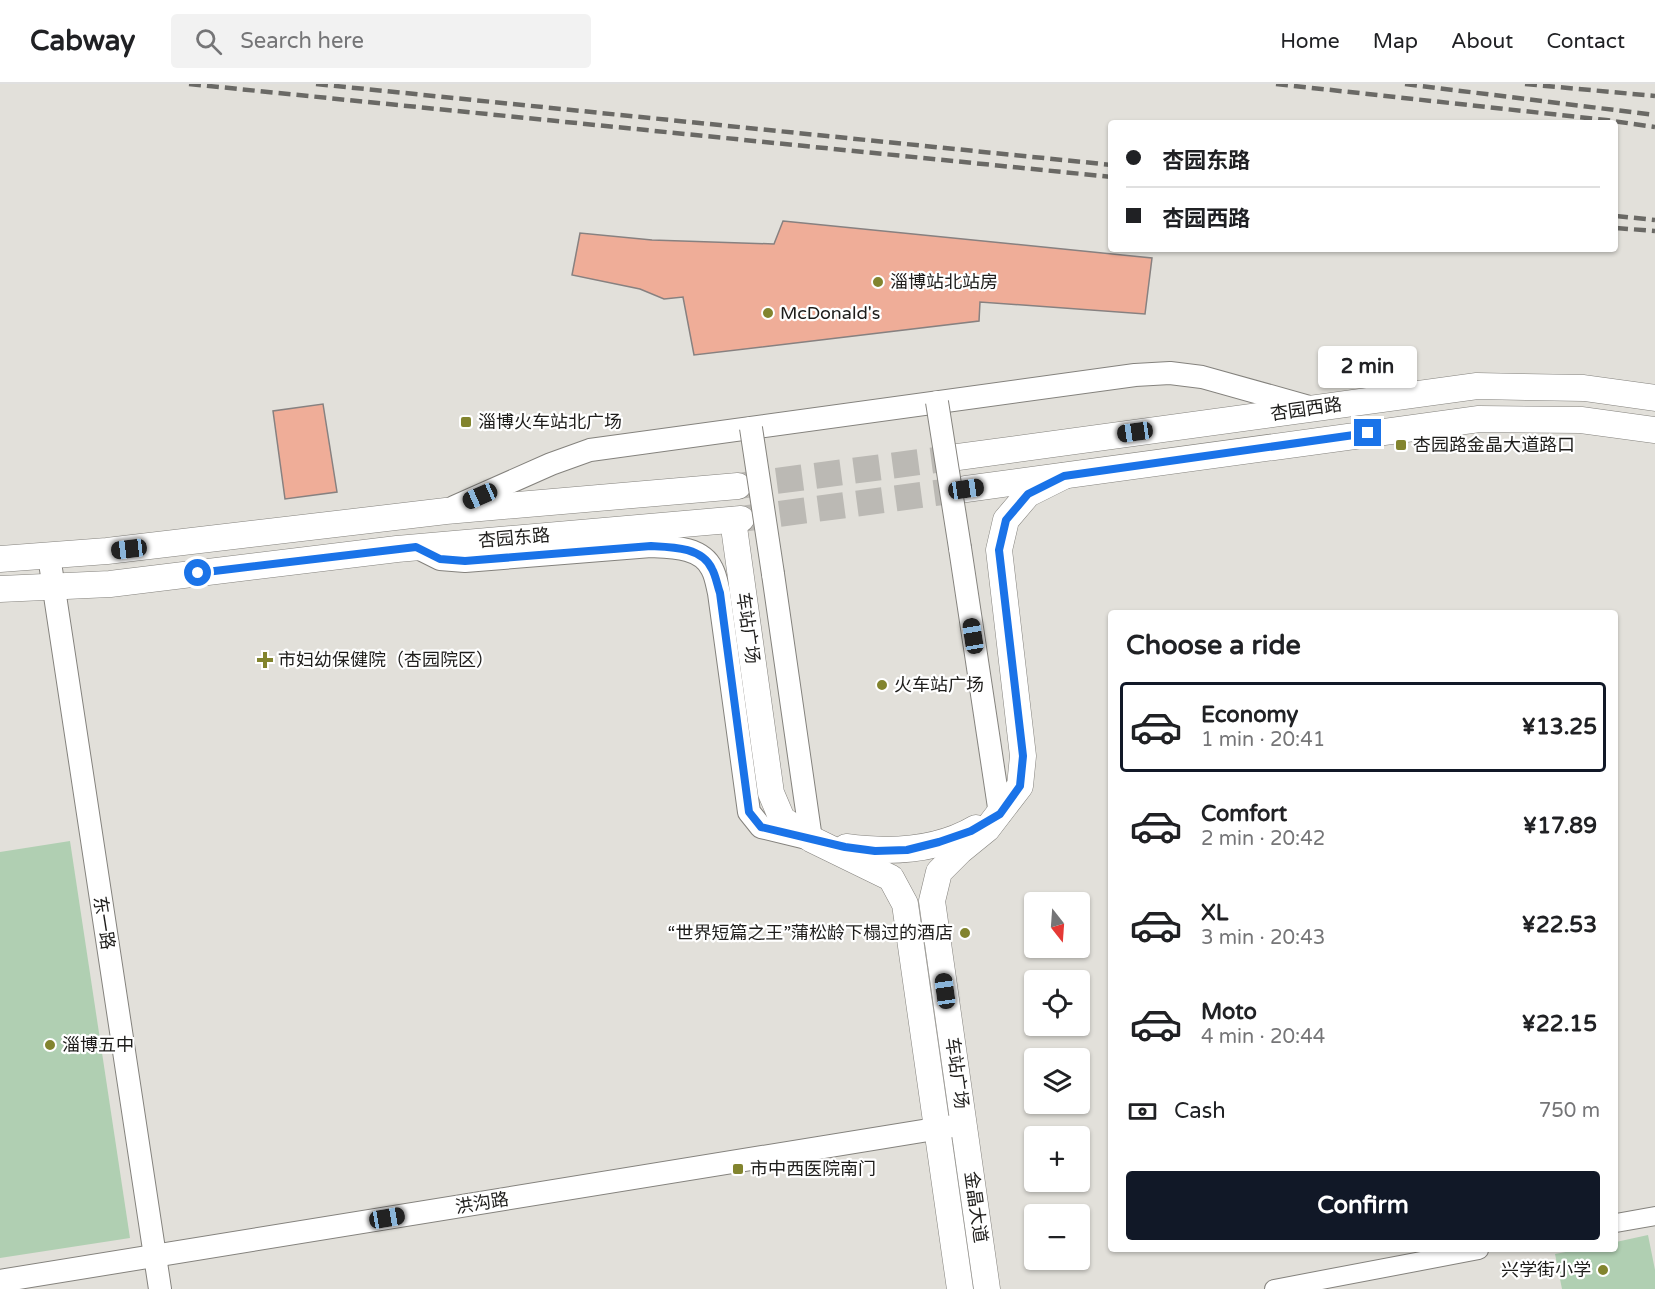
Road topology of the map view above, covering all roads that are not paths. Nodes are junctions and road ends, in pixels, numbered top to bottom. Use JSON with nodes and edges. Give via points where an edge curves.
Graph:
{"nodes":[{"id":1,"x":1655,"y":398,"type":"edge"},
{"id":2,"x":937,"y":402,"type":"junction"},
{"id":3,"x":1313,"y":408,"type":"junction"},
{"id":4,"x":751,"y":428,"type":"junction"},
{"id":5,"x":1655,"y":430,"type":"edge"},
{"id":6,"x":958,"y":457,"type":"tunnel mouth"},
{"id":7,"x":1064,"y":476,"type":"junction"},
{"id":8,"x":738,"y":486,"type":"tunnel mouth"},
{"id":9,"x":966,"y":489,"type":"tunnel mouth"},
{"id":10,"x":446,"y":511,"type":"junction"},
{"id":11,"x":737,"y":520,"type":"joint"},
{"id":12,"x":416,"y":547,"type":"junction"},
{"id":13,"x":49,"y":556,"type":"junction"},
{"id":14,"x":0,"y":559,"type":"edge"},
{"id":15,"x":52,"y":587,"type":"junction"},
{"id":16,"x":0,"y":590,"type":"edge"},
{"id":17,"x":1000,"y":814,"type":"junction"},
{"id":18,"x":811,"y":838,"type":"junction"},
{"id":19,"x":964,"y":1125,"type":"junction"},
{"id":20,"x":937,"y":1129,"type":"junction"},
{"id":21,"x":1655,"y":1216,"type":"edge"},
{"id":22,"x":1618,"y":1223,"type":"edge"},
{"id":23,"x":1468,"y":1252,"type":"edge"},
{"id":24,"x":154,"y":1256,"type":"junction"},
{"id":25,"x":0,"y":1281,"type":"edge"},
{"id":26,"x":160,"y":1289,"type":"edge"},
{"id":27,"x":960,"y":1289,"type":"edge"},
{"id":28,"x":987,"y":1289,"type":"edge"},
{"id":29,"x":1274,"y":1289,"type":"edge"}],
"edges":[{"from":1,"to":3,"type":"main road","name":"杏园西路","via":[[1584,388],[1477,386]]},
{"from":2,"to":3,"type":"street","via":[[1158,374],[1202,377]]},
{"from":2,"to":4,"type":"street"},
{"from":2,"to":17,"type":"street","bridge":true},
{"from":3,"to":6,"type":"main road","name":"杏园西路"},
{"from":4,"to":10,"type":"street","via":[[590,450]]},
{"from":4,"to":18,"type":"street","bridge":true},
{"from":5,"to":7,"type":"main road","name":"杏园西路","via":[[1581,420],[1479,419]]},
{"from":7,"to":9,"type":"main road","name":"杏园西路"},
{"from":7,"to":17,"type":"main road","name":"车站广场","via":[[1028,494],[1006,520],[999,550],[1023,756],[1020,786]]},
{"from":8,"to":10,"type":"main road","name":"杏园东路"},
{"from":10,"to":13,"type":"main road","name":"杏园东路"},
{"from":11,"to":12,"type":"main road","name":"杏园东路"},
{"from":11,"to":18,"type":"main road","name":"车站广场","via":[[771,793],[782,819]]},
{"from":12,"to":15,"type":"main road","name":"杏园东路","via":[[110,584]]},
{"from":12,"to":18,"type":"street","via":[[440,559],[465,561],[651,546],[677,547],[698,554],[712,567],[720,593],[749,812],[761,827]]},
{"from":13,"to":14,"type":"main road","name":"杏园东路"},
{"from":13,"to":15,"type":"street","name":"东一路"},
{"from":15,"to":16,"type":"main road","name":"杏园东路"},
{"from":15,"to":24,"type":"street","name":"东一路"},
{"from":17,"to":18,"type":"main road","via":[[971,831],[907,850],[875,851]]},
{"from":17,"to":19,"type":"main road","name":"车站广场","via":[[939,872],[932,901]]},
{"from":18,"to":20,"type":"main road","name":"车站广场","via":[[891,878],[905,904]]},
{"from":19,"to":20,"type":"street","name":"洪沟路"},
{"from":19,"to":28,"type":"main road","name":"金晶大道"},
{"from":20,"to":24,"type":"street","name":"洪沟路"},
{"from":20,"to":27,"type":"main road","name":"金晶大道"},
{"from":21,"to":22,"type":"street"},
{"from":23,"to":29,"type":"street"},
{"from":24,"to":25,"type":"street","name":"洪沟路"},
{"from":24,"to":26,"type":"street","name":"东一路"}]}
